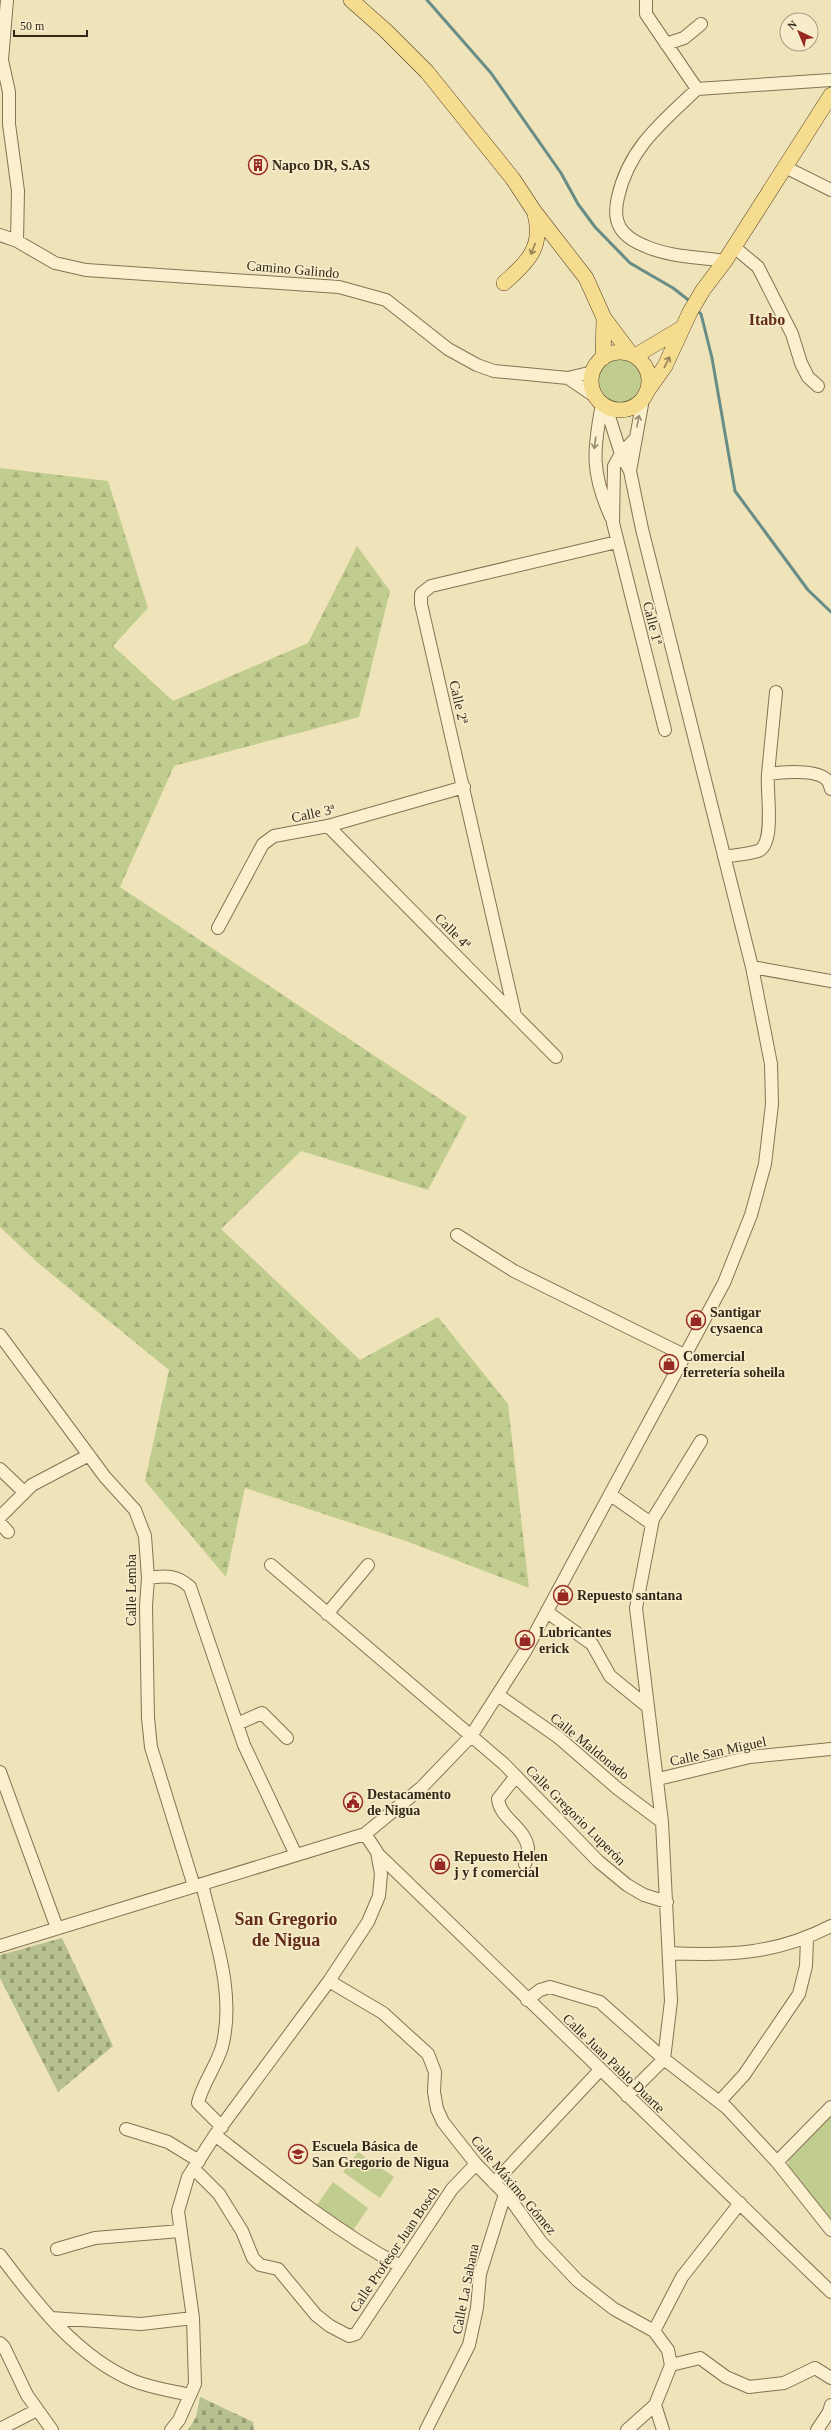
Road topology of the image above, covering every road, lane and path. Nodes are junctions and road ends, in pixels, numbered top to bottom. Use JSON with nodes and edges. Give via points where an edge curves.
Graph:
{"nodes":[{"id":1,"x":7,"y":0,"type":"edge"},
{"id":2,"x":351,"y":0,"type":"edge"},
{"id":3,"x":646,"y":0,"type":"edge"},
{"id":4,"x":701,"y":24,"type":"dead end"},
{"id":5,"x":666,"y":44,"type":"junction"},
{"id":6,"x":831,"y":80,"type":"edge"},
{"id":7,"x":697,"y":89,"type":"junction"},
{"id":8,"x":831,"y":95,"type":"edge"},
{"id":9,"x":785,"y":167,"type":"junction"},
{"id":10,"x":831,"y":190,"type":"edge"},
{"id":11,"x":534,"y":211,"type":"junction"},
{"id":12,"x":0,"y":235,"type":"edge"},
{"id":13,"x":17,"y":241,"type":"junction"},
{"id":14,"x":734,"y":247,"type":"junction"},
{"id":15,"x":725,"y":261,"type":"junction"},
{"id":16,"x":504,"y":283,"type":"dead end"},
{"id":17,"x":604,"y":318,"type":"junction"},
{"id":18,"x":682,"y":328,"type":"junction"},
{"id":19,"x":633,"y":355,"type":"junction"},
{"id":20,"x":603,"y":358,"type":"junction"},
{"id":21,"x":593,"y":372,"type":"junction"},
{"id":22,"x":568,"y":378,"type":"junction"},
{"id":23,"x":818,"y":386,"type":"dead end"},
{"id":24,"x":645,"y":396,"type":"junction"},
{"id":25,"x":602,"y":403,"type":"junction"},
{"id":26,"x":634,"y":440,"type":"junction"},
{"id":27,"x":621,"y":454,"type":"junction"},
{"id":28,"x":630,"y":471,"type":"junction"},
{"id":29,"x":613,"y":523,"type":"junction"},
{"id":30,"x":617,"y":542,"type":"junction"},
{"id":31,"x":776,"y":692,"type":"dead end"},
{"id":32,"x":665,"y":730,"type":"dead end"},
{"id":33,"x":768,"y":774,"type":"junction"},
{"id":34,"x":464,"y":787,"type":"junction"},
{"id":35,"x":831,"y":789,"type":"edge"},
{"id":36,"x":328,"y":826,"type":"junction"},
{"id":37,"x":724,"y":857,"type":"junction"},
{"id":38,"x":218,"y":928,"type":"dead end"},
{"id":39,"x":752,"y":967,"type":"junction"},
{"id":40,"x":831,"y":981,"type":"edge"},
{"id":41,"x":515,"y":1015,"type":"junction"},
{"id":42,"x":556,"y":1057,"type":"dead end"},
{"id":43,"x":457,"y":1235,"type":"dead end"},
{"id":44,"x":0,"y":1335,"type":"edge"},
{"id":45,"x":686,"y":1356,"type":"junction"},
{"id":46,"x":701,"y":1441,"type":"dead end"},
{"id":47,"x":89,"y":1455,"type":"junction"},
{"id":48,"x":0,"y":1469,"type":"edge"},
{"id":49,"x":24,"y":1492,"type":"junction"},
{"id":50,"x":611,"y":1495,"type":"junction"},
{"id":51,"x":0,"y":1517,"type":"edge"},
{"id":52,"x":0,"y":1523,"type":"edge"},
{"id":53,"x":652,"y":1524,"type":"junction"},
{"id":54,"x":8,"y":1532,"type":"dead end"},
{"id":55,"x":271,"y":1565,"type":"dead end"},
{"id":56,"x":368,"y":1565,"type":"dead end"},
{"id":57,"x":148,"y":1578,"type":"junction"},
{"id":58,"x":547,"y":1612,"type":"junction"},
{"id":59,"x":327,"y":1614,"type":"junction"},
{"id":60,"x":498,"y":1694,"type":"junction"},
{"id":61,"x":648,"y":1707,"type":"junction"},
{"id":62,"x":237,"y":1724,"type":"junction"},
{"id":63,"x":471,"y":1736,"type":"junction"},
{"id":64,"x":287,"y":1738,"type":"dead end"},
{"id":65,"x":831,"y":1749,"type":"edge"},
{"id":66,"x":0,"y":1772,"type":"edge"},
{"id":67,"x":516,"y":1776,"type":"junction"},
{"id":68,"x":658,"y":1779,"type":"junction"},
{"id":69,"x":662,"y":1822,"type":"junction"},
{"id":70,"x":365,"y":1834,"type":"junction"},
{"id":71,"x":378,"y":1854,"type":"junction"},
{"id":72,"x":296,"y":1855,"type":"junction"},
{"id":73,"x":525,"y":1864,"type":"dead end"},
{"id":74,"x":198,"y":1885,"type":"junction"},
{"id":75,"x":668,"y":1902,"type":"junction"},
{"id":76,"x":831,"y":1926,"type":"edge"},
{"id":77,"x":57,"y":1928,"type":"junction"},
{"id":78,"x":807,"y":1938,"type":"junction"},
{"id":79,"x":0,"y":1946,"type":"edge"},
{"id":80,"x":669,"y":1953,"type":"junction"},
{"id":81,"x":329,"y":1980,"type":"junction"},
{"id":82,"x":527,"y":2000,"type":"junction"},
{"id":83,"x":664,"y":2059,"type":"junction"},
{"id":84,"x":600,"y":2070,"type":"junction"},
{"id":85,"x":627,"y":2096,"type":"junction"},
{"id":86,"x":720,"y":2101,"type":"junction"},
{"id":87,"x":831,"y":2107,"type":"edge"},
{"id":88,"x":126,"y":2129,"type":"dead end"},
{"id":89,"x":219,"y":2131,"type":"junction"},
{"id":90,"x":777,"y":2162,"type":"junction"},
{"id":91,"x":476,"y":2164,"type":"junction"},
{"id":92,"x":196,"y":2165,"type":"junction"},
{"id":93,"x":494,"y":2183,"type":"junction"},
{"id":94,"x":506,"y":2194,"type":"junction"},
{"id":95,"x":740,"y":2203,"type":"junction"},
{"id":96,"x":831,"y":2230,"type":"edge"},
{"id":97,"x":180,"y":2231,"type":"junction"},
{"id":98,"x":57,"y":2249,"type":"dead end"},
{"id":99,"x":0,"y":2255,"type":"edge"},
{"id":100,"x":400,"y":2266,"type":"junction"},
{"id":101,"x":831,"y":2292,"type":"edge"},
{"id":102,"x":52,"y":2318,"type":"junction"},
{"id":103,"x":193,"y":2318,"type":"junction"},
{"id":104,"x":654,"y":2331,"type":"junction"},
{"id":105,"x":0,"y":2343,"type":"edge"},
{"id":106,"x":671,"y":2365,"type":"junction"},
{"id":107,"x":831,"y":2378,"type":"edge"},
{"id":108,"x":190,"y":2395,"type":"junction"},
{"id":109,"x":655,"y":2405,"type":"junction"},
{"id":110,"x":831,"y":2405,"type":"edge"},
{"id":111,"x":38,"y":2410,"type":"junction"},
{"id":112,"x":0,"y":2429,"type":"edge"},
{"id":113,"x":52,"y":2430,"type":"edge"},
{"id":114,"x":171,"y":2430,"type":"edge"},
{"id":115,"x":426,"y":2430,"type":"edge"},
{"id":116,"x":627,"y":2430,"type":"edge"},
{"id":117,"x":663,"y":2430,"type":"edge"},
{"id":118,"x":817,"y":2430,"type":"edge"}],
"edges":[{"from":1,"to":13,"type":"street","via":[[2,60],[9,92],[18,191]]},
{"from":2,"to":11,"type":"main road","via":[[427,72],[513,179]]},
{"from":3,"to":5,"type":"street","via":[[646,14]]},
{"from":4,"to":5,"type":"street","via":[[684,38]]},
{"from":5,"to":7,"type":"street"},
{"from":6,"to":7,"type":"street"},
{"from":7,"to":15,"type":"street","via":[[644,141],[630,160],[614,213],[619,227],[630,238],[645,247]]},
{"from":8,"to":9,"type":"main road"},
{"from":9,"to":10,"type":"street"},
{"from":9,"to":14,"type":"main road"},
{"from":11,"to":16,"type":"main road","one_way":true,"via":[[539,228],[530,258]]},
{"from":11,"to":17,"type":"main road","via":[[586,278]]},
{"from":12,"to":13,"type":"street","name":"Camino Galindo"},
{"from":13,"to":22,"type":"street","name":"Camino Galindo","via":[[55,263],[86,270],[339,287],[364,293],[386,300],[448,349],[477,365],[494,371]]},
{"from":14,"to":15,"type":"main road"},
{"from":14,"to":23,"type":"street","via":[[758,267],[792,334],[808,377]]},
{"from":15,"to":18,"type":"main road","via":[[703,290]]},
{"from":17,"to":19,"type":"main road"},
{"from":17,"to":20,"type":"main road"},
{"from":18,"to":19,"type":"main road"},
{"from":24,"to":18,"type":"main road","one_way":true,"via":[[666,366]]},
{"from":19,"to":20,"type":"main road","via":[[621,352]]},
{"from":19,"to":24,"type":"main road","via":[[643,363],[648,372],[649,383]]},
{"from":20,"to":21,"type":"main road"},
{"from":21,"to":22,"type":"street","name":"Camino Galindo"},
{"from":21,"to":25,"type":"main road","via":[[591,384]]},
{"from":22,"to":25,"type":"street","name":"Camino Galindo"},
{"from":24,"to":25,"type":"main road","via":[[637,405],[622,410]]},
{"from":26,"to":24,"type":"street","one_way":true},
{"from":25,"to":27,"type":"street"},
{"from":25,"to":29,"type":"street","name":"Calle 1ª","one_way":true,"via":[[595,438],[594,465],[602,497]]},
{"from":26,"to":27,"type":"street","name":"Calle 1ª"},
{"from":26,"to":28,"type":"street"},
{"from":27,"to":28,"type":"street"},
{"from":27,"to":29,"type":"street","name":"Calle 1ª","via":[[614,470]]},
{"from":28,"to":37,"type":"street","via":[[642,530]]},
{"from":29,"to":30,"type":"street","name":"Calle 1ª"},
{"from":30,"to":32,"type":"street","name":"Calle 1ª"},
{"from":30,"to":34,"type":"street","name":"Calle 2ª","via":[[431,586],[421,594],[421,604]]},
{"from":31,"to":33,"type":"street"},
{"from":33,"to":35,"type":"street","via":[[785,772],[819,776],[827,780]]},
{"from":33,"to":37,"type":"street","via":[[769,837],[765,847],[758,851]]},
{"from":34,"to":36,"type":"street","name":"Calle 3ª"},
{"from":34,"to":41,"type":"street","name":"Calle 2ª"},
{"from":36,"to":38,"type":"street","name":"Calle 3ª","via":[[274,836],[263,844]]},
{"from":36,"to":41,"type":"street","name":"Calle 4ª"},
{"from":37,"to":39,"type":"street"},
{"from":39,"to":40,"type":"street"},
{"from":39,"to":45,"type":"street","via":[[771,1064],[772,1104],[765,1164],[738,1252]]},
{"from":41,"to":42,"type":"street","name":"Calle 4ª"},
{"from":43,"to":45,"type":"street","via":[[514,1271]]},
{"from":44,"to":47,"type":"street","name":"Calle Lemba"},
{"from":45,"to":50,"type":"street"},
{"from":46,"to":53,"type":"street"},
{"from":47,"to":49,"type":"street","via":[[32,1485]]},
{"from":47,"to":57,"type":"street","name":"Calle Lemba","via":[[135,1510],[145,1536]]},
{"from":48,"to":49,"type":"street"},
{"from":49,"to":51,"type":"street"},
{"from":50,"to":53,"type":"street"},
{"from":50,"to":58,"type":"street"},
{"from":52,"to":54,"type":"street"},
{"from":53,"to":61,"type":"street","via":[[636,1608]]},
{"from":55,"to":59,"type":"street","name":"Calle Gregorio Luperón"},
{"from":56,"to":59,"type":"street"},
{"from":57,"to":62,"type":"street","via":[[165,1575],[181,1579],[190,1587]]},
{"from":57,"to":74,"type":"street","name":"Calle Lemba","via":[[148,1718],[152,1748]]},
{"from":58,"to":60,"type":"street"},
{"from":58,"to":61,"type":"street","via":[[592,1644],[610,1676]]},
{"from":59,"to":63,"type":"street","name":"Calle Gregorio Luperón"},
{"from":60,"to":63,"type":"street"},
{"from":60,"to":69,"type":"street","name":"Calle Maldonado","via":[[558,1737],[618,1789]]},
{"from":61,"to":68,"type":"street"},
{"from":62,"to":64,"type":"street","via":[[262,1713]]},
{"from":62,"to":72,"type":"street","via":[[244,1745]]},
{"from":63,"to":67,"type":"street","name":"Calle Gregorio Luperón"},
{"from":63,"to":70,"type":"street","via":[[421,1788]]},
{"from":65,"to":68,"type":"street","name":"Calle San Miguel","via":[[750,1757]]},
{"from":66,"to":77,"type":"street"},
{"from":67,"to":73,"type":"street","via":[[498,1799],[499,1809],[522,1835],[528,1849]]},
{"from":67,"to":75,"type":"street","name":"Calle Gregorio Luperón","via":[[598,1861],[627,1885],[644,1895]]},
{"from":68,"to":69,"type":"street"},
{"from":69,"to":75,"type":"street"},
{"from":70,"to":71,"type":"street"},
{"from":70,"to":72,"type":"street"},
{"from":71,"to":81,"type":"street","via":[[381,1874],[379,1896],[368,1922]]},
{"from":71,"to":82,"type":"street","name":"Calle Juan Pablo Duarte"},
{"from":72,"to":74,"type":"street"},
{"from":74,"to":77,"type":"street"},
{"from":74,"to":89,"type":"street","name":"Calle Lemba","via":[[226,1989],[222,2047],[198,2103]]},
{"from":75,"to":80,"type":"street"},
{"from":76,"to":78,"type":"street"},
{"from":77,"to":79,"type":"street"},
{"from":78,"to":80,"type":"street","via":[[770,1949],[719,1955]]},
{"from":78,"to":86,"type":"street","via":[[806,1966],[799,1994],[744,2075]]},
{"from":80,"to":83,"type":"street","via":[[671,2001]]},
{"from":81,"to":89,"type":"street"},
{"from":81,"to":91,"type":"street","name":"Calle Máximo Gómez","via":[[382,2013],[428,2054],[435,2072],[434,2092],[437,2109],[443,2122]]},
{"from":82,"to":83,"type":"street","via":[[540,1990],[550,1987],[600,2002]]},
{"from":82,"to":84,"type":"street","name":"Calle Juan Pablo Duarte"},
{"from":83,"to":85,"type":"street"},
{"from":83,"to":86,"type":"street"},
{"from":84,"to":85,"type":"street","name":"Calle Juan Pablo Duarte"},
{"from":84,"to":93,"type":"street"},
{"from":85,"to":95,"type":"street","name":"Calle Juan Pablo Duarte"},
{"from":86,"to":90,"type":"street"},
{"from":87,"to":90,"type":"street"},
{"from":88,"to":92,"type":"street","via":[[168,2142]]},
{"from":89,"to":92,"type":"street"},
{"from":89,"to":100,"type":"street","via":[[307,2207],[358,2243]]},
{"from":90,"to":96,"type":"street"},
{"from":91,"to":93,"type":"street","name":"Calle Máximo Gómez"},
{"from":91,"to":100,"type":"street","name":"Calle Profesor Juan Bosch","via":[[452,2189]]},
{"from":92,"to":97,"type":"street","via":[[188,2177],[178,2211]]},
{"from":92,"to":100,"type":"street","name":"Calle Profesor Juan Bosch","via":[[219,2194],[242,2232],[253,2258],[260,2265],[278,2269],[316,2315],[349,2336],[356,2334]]},
{"from":93,"to":94,"type":"street","name":"Calle Máximo Gómez"},
{"from":94,"to":104,"type":"street","name":"Calle Máximo Gómez","via":[[541,2242],[578,2281],[614,2309]]},
{"from":94,"to":115,"type":"street","name":"Calle La Sabana","via":[[480,2274],[477,2308],[469,2345]]},
{"from":95,"to":101,"type":"street","name":"Calle Juan Pablo Duarte"},
{"from":95,"to":104,"type":"street","via":[[682,2276]]},
{"from":97,"to":98,"type":"street","via":[[96,2238]]},
{"from":97,"to":103,"type":"street"},
{"from":99,"to":102,"type":"street"},
{"from":102,"to":103,"type":"street","via":[[141,2324]]},
{"from":102,"to":108,"type":"street","via":[[67,2335],[99,2362],[117,2373],[136,2382]]},
{"from":103,"to":108,"type":"street","via":[[194,2384]]},
{"from":104,"to":106,"type":"street","name":"Calle Máximo Gómez","via":[[668,2350]]},
{"from":105,"to":111,"type":"street","via":[[27,2395]]},
{"from":106,"to":107,"type":"street","via":[[700,2358],[726,2377],[749,2387],[784,2383],[815,2368]]},
{"from":106,"to":109,"type":"street"},
{"from":108,"to":114,"type":"street","via":[[179,2420]]},
{"from":109,"to":116,"type":"street"},
{"from":109,"to":117,"type":"street"},
{"from":110,"to":118,"type":"street","via":[[830,2412]]},
{"from":111,"to":112,"type":"street"},
{"from":111,"to":113,"type":"street"}]}
